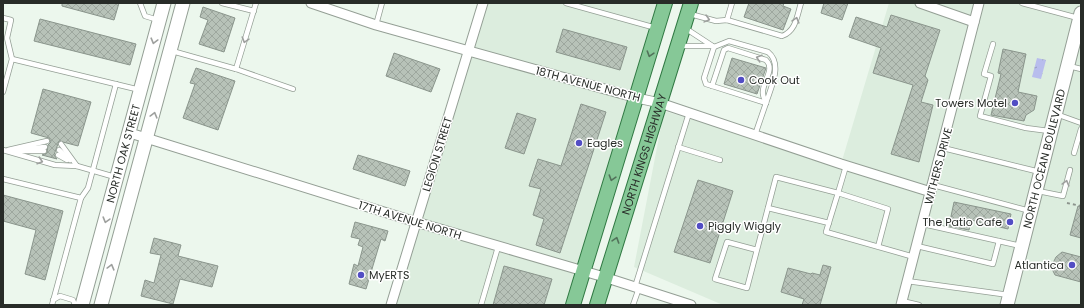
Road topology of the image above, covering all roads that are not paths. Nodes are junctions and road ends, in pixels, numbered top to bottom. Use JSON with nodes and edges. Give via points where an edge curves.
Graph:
{"nodes":[{"id":1,"x":140,"y":3,"type":"edge"},
{"id":2,"x":164,"y":3,"type":"edge"},
{"id":3,"x":183,"y":3,"type":"edge"},
{"id":4,"x":222,"y":3,"type":"edge"},
{"id":5,"x":256,"y":3,"type":"edge"},
{"id":6,"x":311,"y":3,"type":"edge"},
{"id":7,"x":382,"y":3,"type":"edge"},
{"id":8,"x":483,"y":3,"type":"edge"},
{"id":9,"x":566,"y":3,"type":"edge"},
{"id":10,"x":665,"y":3,"type":"edge"},
{"id":11,"x":732,"y":3,"type":"edge"},
{"id":12,"x":801,"y":3,"type":"edge"},
{"id":13,"x":920,"y":3,"type":"edge"},
{"id":14,"x":979,"y":3,"type":"edge"},
{"id":15,"x":1022,"y":3,"type":"edge"},
{"id":16,"x":690,"y":8,"type":"edge"},
{"id":17,"x":254,"y":11,"type":"junction"},
{"id":18,"x":1080,"y":15,"type":"edge"},
{"id":19,"x":3,"y":18,"type":"edge"},
{"id":20,"x":727,"y":20,"type":"junction"},
{"id":21,"x":160,"y":21,"type":"junction"},
{"id":22,"x":974,"y":22,"type":"junction"},
{"id":23,"x":376,"y":25,"type":"junction"},
{"id":24,"x":684,"y":27,"type":"junction"},
{"id":25,"x":657,"y":29,"type":"junction"},
{"id":26,"x":5,"y":37,"type":"edge"},
{"id":27,"x":993,"y":44,"type":"dead end"},
{"id":28,"x":678,"y":46,"type":"junction"},
{"id":29,"x":713,"y":47,"type":"junction"},
{"id":30,"x":468,"y":50,"type":"junction"},
{"id":31,"x":170,"y":51,"type":"junction"},
{"id":32,"x":12,"y":59,"type":"junction"},
{"id":33,"x":1068,"y":66,"type":"junction"},
{"id":34,"x":236,"y":69,"type":"junction"},
{"id":35,"x":1081,"y":69,"type":"edge"},
{"id":36,"x":116,"y":84,"type":"junction"},
{"id":37,"x":712,"y":86,"type":"junction"},
{"id":38,"x":293,"y":89,"type":"dead end"},
{"id":39,"x":141,"y":91,"type":"junction"},
{"id":40,"x":3,"y":92,"type":"edge"},
{"id":41,"x":637,"y":98,"type":"junction"},
{"id":42,"x":660,"y":103,"type":"junction"},
{"id":43,"x":766,"y":103,"type":"junction"},
{"id":44,"x":689,"y":112,"type":"junction"},
{"id":45,"x":1055,"y":114,"type":"junction"},
{"id":46,"x":1081,"y":123,"type":"edge"},
{"id":47,"x":1081,"y":129,"type":"edge"},
{"id":48,"x":1051,"y":132,"type":"junction"},
{"id":49,"x":130,"y":133,"type":"junction"},
{"id":50,"x":755,"y":135,"type":"junction"},
{"id":51,"x":147,"y":138,"type":"junction"},
{"id":52,"x":47,"y":141,"type":"dead end"},
{"id":53,"x":61,"y":144,"type":"dead end"},
{"id":54,"x":678,"y":148,"type":"junction"},
{"id":55,"x":943,"y":148,"type":"junction"},
{"id":56,"x":44,"y":149,"type":"dead end"},
{"id":57,"x":5,"y":150,"type":"edge"},
{"id":58,"x":59,"y":152,"type":"dead end"},
{"id":59,"x":1074,"y":153,"type":"dead end"},
{"id":60,"x":720,"y":160,"type":"dead end"},
{"id":61,"x":77,"y":166,"type":"junction"},
{"id":62,"x":846,"y":166,"type":"junction"},
{"id":63,"x":93,"y":170,"type":"junction"},
{"id":64,"x":1070,"y":170,"type":"dead end"},
{"id":65,"x":1041,"y":172,"type":"junction"},
{"id":66,"x":118,"y":178,"type":"junction"},
{"id":67,"x":3,"y":179,"type":"edge"},
{"id":68,"x":932,"y":188,"type":"junction"},
{"id":69,"x":1036,"y":191,"type":"junction"},
{"id":70,"x":838,"y":192,"type":"junction"},
{"id":71,"x":81,"y":198,"type":"junction"},
{"id":72,"x":768,"y":208,"type":"junction"},
{"id":73,"x":1031,"y":212,"type":"junction"},
{"id":74,"x":416,"y":222,"type":"junction"},
{"id":75,"x":829,"y":223,"type":"junction"},
{"id":76,"x":923,"y":224,"type":"junction"},
{"id":77,"x":999,"y":241,"type":"junction"},
{"id":78,"x":917,"y":246,"type":"junction"},
{"id":79,"x":1022,"y":246,"type":"junction"},
{"id":80,"x":498,"y":247,"type":"junction"},
{"id":81,"x":878,"y":247,"type":"junction"},
{"id":82,"x":757,"y":250,"type":"junction"},
{"id":83,"x":914,"y":257,"type":"junction"},
{"id":84,"x":583,"y":272,"type":"junction"},
{"id":85,"x":604,"y":277,"type":"junction"},
{"id":86,"x":907,"y":281,"type":"junction"},
{"id":87,"x":637,"y":288,"type":"junction"},
{"id":88,"x":53,"y":300,"type":"junction"},
{"id":89,"x":1008,"y":300,"type":"edge"},
{"id":90,"x":673,"y":302,"type":"edge"},
{"id":91,"x":902,"y":303,"type":"edge"},
{"id":92,"x":52,"y":305,"type":"edge"},
{"id":93,"x":56,"y":305,"type":"edge"},
{"id":94,"x":75,"y":305,"type":"edge"},
{"id":95,"x":82,"y":305,"type":"edge"},
{"id":96,"x":101,"y":305,"type":"edge"},
{"id":97,"x":391,"y":305,"type":"edge"},
{"id":98,"x":482,"y":305,"type":"edge"},
{"id":99,"x":573,"y":305,"type":"edge"},
{"id":100,"x":596,"y":305,"type":"edge"},
{"id":101,"x":633,"y":305,"type":"edge"},
{"id":102,"x":691,"y":305,"type":"edge"},
{"id":103,"x":919,"y":305,"type":"edge"}],
"edges":[{"from":1,"to":21,"type":"lane","via":[[144,16]]},
{"from":2,"to":21,"type":"main road","name":"NORTH OAK STREET"},
{"from":3,"to":31,"type":"main road","name":"NORTH OAK STREET"},
{"from":4,"to":17,"type":"lane"},
{"from":5,"to":17,"type":"lane"},
{"from":6,"to":23,"type":"street","name":"18TH AVENUE NORTH"},
{"from":7,"to":23,"type":"lane"},
{"from":8,"to":30,"type":"street","name":"LEGION STREET"},
{"from":9,"to":25,"type":"lane"},
{"from":10,"to":25,"type":"main road","name":"NORTH KINGS HIGHWAY"},
{"from":11,"to":20,"type":"lane"},
{"from":20,"to":12,"type":"lane","one_way":true,"via":[[782,36],[789,34],[794,28]]},
{"from":13,"to":22,"type":"street"},
{"from":14,"to":22,"type":"street","name":"WITHERS DRIVE"},
{"from":15,"to":18,"type":"lane"},
{"from":16,"to":20,"type":"lane","one_way":true,"via":[[716,21]]},
{"from":16,"to":24,"type":"main road","name":"NORTH KINGS HIGHWAY"},
{"from":17,"to":34,"type":"lane","one_way":true},
{"from":18,"to":33,"type":"main road","name":"NORTH OCEAN BOULEVARD"},
{"from":19,"to":26,"type":"lane","via":[[11,20]]},
{"from":21,"to":39,"type":"main road","name":"NORTH OAK STREET","one_way":true},
{"from":22,"to":55,"type":"street","name":"WITHERS DRIVE"},
{"from":23,"to":30,"type":"street","name":"18TH AVENUE NORTH"},
{"from":24,"to":28,"type":"main road","name":"NORTH KINGS HIGHWAY"},
{"from":24,"to":29,"type":"lane"},
{"from":25,"to":41,"type":"main road","name":"NORTH KINGS HIGHWAY","one_way":true},
{"from":26,"to":32,"type":"lane"},
{"from":27,"to":48,"type":"lane","via":[[984,74],[991,76],[980,116]]},
{"from":28,"to":29,"type":"lane"},
{"from":28,"to":42,"type":"main road","name":"NORTH KINGS HIGHWAY"},
{"from":29,"to":37,"type":"lane","via":[[704,78],[706,84]]},
{"from":29,"to":43,"type":"lane","via":[[729,41],[768,52],[773,56],[776,67]]},
{"from":30,"to":41,"type":"street","name":"18TH AVENUE NORTH"},
{"from":30,"to":74,"type":"street","name":"LEGION STREET"},
{"from":31,"to":34,"type":"lane"},
{"from":51,"to":31,"type":"main road","name":"NORTH OAK STREET","one_way":true},
{"from":32,"to":36,"type":"lane"},
{"from":32,"to":40,"type":"lane"},
{"from":33,"to":35,"type":"lane"},
{"from":33,"to":45,"type":"main road","name":"NORTH OCEAN BOULEVARD"},
{"from":34,"to":38,"type":"lane"},
{"from":36,"to":39,"type":"lane"},
{"from":36,"to":63,"type":"lane"},
{"from":37,"to":43,"type":"lane"},
{"from":43,"to":37,"type":"lane","one_way":true,"via":[[762,93],[770,69],[769,64],[766,60],[728,48],[724,50]]},
{"from":39,"to":49,"type":"main road","name":"NORTH OAK STREET"},
{"from":41,"to":42,"type":"street","name":"18TH AVENUE NORTH"},
{"from":41,"to":84,"type":"main road","name":"NORTH KINGS HIGHWAY","one_way":true},
{"from":42,"to":44,"type":"street","name":"18TH AVENUE NORTH"},
{"from":85,"to":42,"type":"main road","name":"NORTH KINGS HIGHWAY","one_way":true},
{"from":43,"to":50,"type":"lane"},
{"from":44,"to":50,"type":"street","name":"18TH AVENUE NORTH"},
{"from":44,"to":54,"type":"lane"},
{"from":45,"to":46,"type":"lane"},
{"from":45,"to":48,"type":"main road","name":"NORTH OCEAN BOULEVARD"},
{"from":47,"to":59,"type":"lane"},
{"from":48,"to":65,"type":"main road","name":"NORTH OCEAN BOULEVARD"},
{"from":49,"to":51,"type":"street","name":"17TH AVENUE NORTH"},
{"from":49,"to":66,"type":"main road","name":"NORTH OAK STREET"},
{"from":50,"to":62,"type":"street","name":"18TH AVENUE NORTH"},
{"from":51,"to":74,"type":"street","name":"17TH AVENUE NORTH"},
{"from":96,"to":51,"type":"main road","name":"NORTH OAK STREET","one_way":true},
{"from":52,"to":57,"type":"lane"},
{"from":53,"to":61,"type":"lane"},
{"from":54,"to":60,"type":"lane"},
{"from":54,"to":87,"type":"lane"},
{"from":55,"to":65,"type":"lane"},
{"from":55,"to":68,"type":"street","name":"WITHERS DRIVE"},
{"from":56,"to":57,"type":"lane"},
{"from":57,"to":61,"type":"lane","one_way":true,"via":[[55,165]]},
{"from":58,"to":61,"type":"lane"},
{"from":61,"to":63,"type":"lane"},
{"from":62,"to":68,"type":"street","name":"18TH AVENUE NORTH"},
{"from":62,"to":70,"type":"lane"},
{"from":63,"to":66,"type":"lane"},
{"from":63,"to":71,"type":"lane","via":[[88,188]]},
{"from":69,"to":64,"type":"lane","one_way":true,"via":[[1063,196]]},
{"from":65,"to":69,"type":"main road","name":"NORTH OCEAN BOULEVARD"},
{"from":66,"to":95,"type":"main road","name":"NORTH OAK STREET","one_way":true},
{"from":67,"to":71,"type":"lane"},
{"from":68,"to":73,"type":"lane"},
{"from":68,"to":76,"type":"street","name":"WITHERS DRIVE"},
{"from":69,"to":73,"type":"main road","name":"NORTH OCEAN BOULEVARD"},
{"from":70,"to":72,"type":"lane","via":[[776,177]]},
{"from":70,"to":75,"type":"lane"},
{"from":70,"to":81,"type":"lane","via":[[888,209]]},
{"from":71,"to":88,"type":"lane"},
{"from":72,"to":75,"type":"lane"},
{"from":72,"to":82,"type":"lane"},
{"from":73,"to":79,"type":"main road","name":"NORTH OCEAN BOULEVARD"},
{"from":74,"to":80,"type":"street","name":"17TH AVENUE NORTH"},
{"from":74,"to":97,"type":"street","name":"LEGION STREET"},
{"from":75,"to":81,"type":"lane","via":[[826,232]]},
{"from":76,"to":77,"type":"lane"},
{"from":76,"to":78,"type":"street","name":"WITHERS DRIVE"},
{"from":77,"to":78,"type":"lane","via":[[993,264]]},
{"from":77,"to":79,"type":"lane"},
{"from":78,"to":83,"type":"street","name":"WITHERS DRIVE"},
{"from":79,"to":89,"type":"main road","name":"NORTH OCEAN BOULEVARD"},
{"from":80,"to":84,"type":"street","name":"17TH AVENUE NORTH"},
{"from":80,"to":98,"type":"lane"},
{"from":81,"to":83,"type":"lane"},
{"from":82,"to":82,"type":"lane","via":[[746,288],[715,279],[727,242]]},
{"from":83,"to":86,"type":"street","name":"WITHERS DRIVE"},
{"from":84,"to":85,"type":"street","name":"17TH AVENUE NORTH"},
{"from":84,"to":99,"type":"main road","name":"NORTH KINGS HIGHWAY"},
{"from":85,"to":87,"type":"street","name":"17TH AVENUE NORTH"},
{"from":85,"to":100,"type":"main road","name":"NORTH KINGS HIGHWAY"},
{"from":86,"to":89,"type":"lane"},
{"from":86,"to":91,"type":"street","name":"WITHERS DRIVE"},
{"from":87,"to":90,"type":"street","name":"17TH AVENUE NORTH"},
{"from":87,"to":101,"type":"lane"},
{"from":88,"to":92,"type":"lane"},
{"from":88,"to":93,"type":"lane"},
{"from":88,"to":94,"type":"lane","via":[[60,296],[73,300]]},
{"from":90,"to":102,"type":"street","name":"17TH AVENUE NORTH"},
{"from":91,"to":103,"type":"lane"}]}
